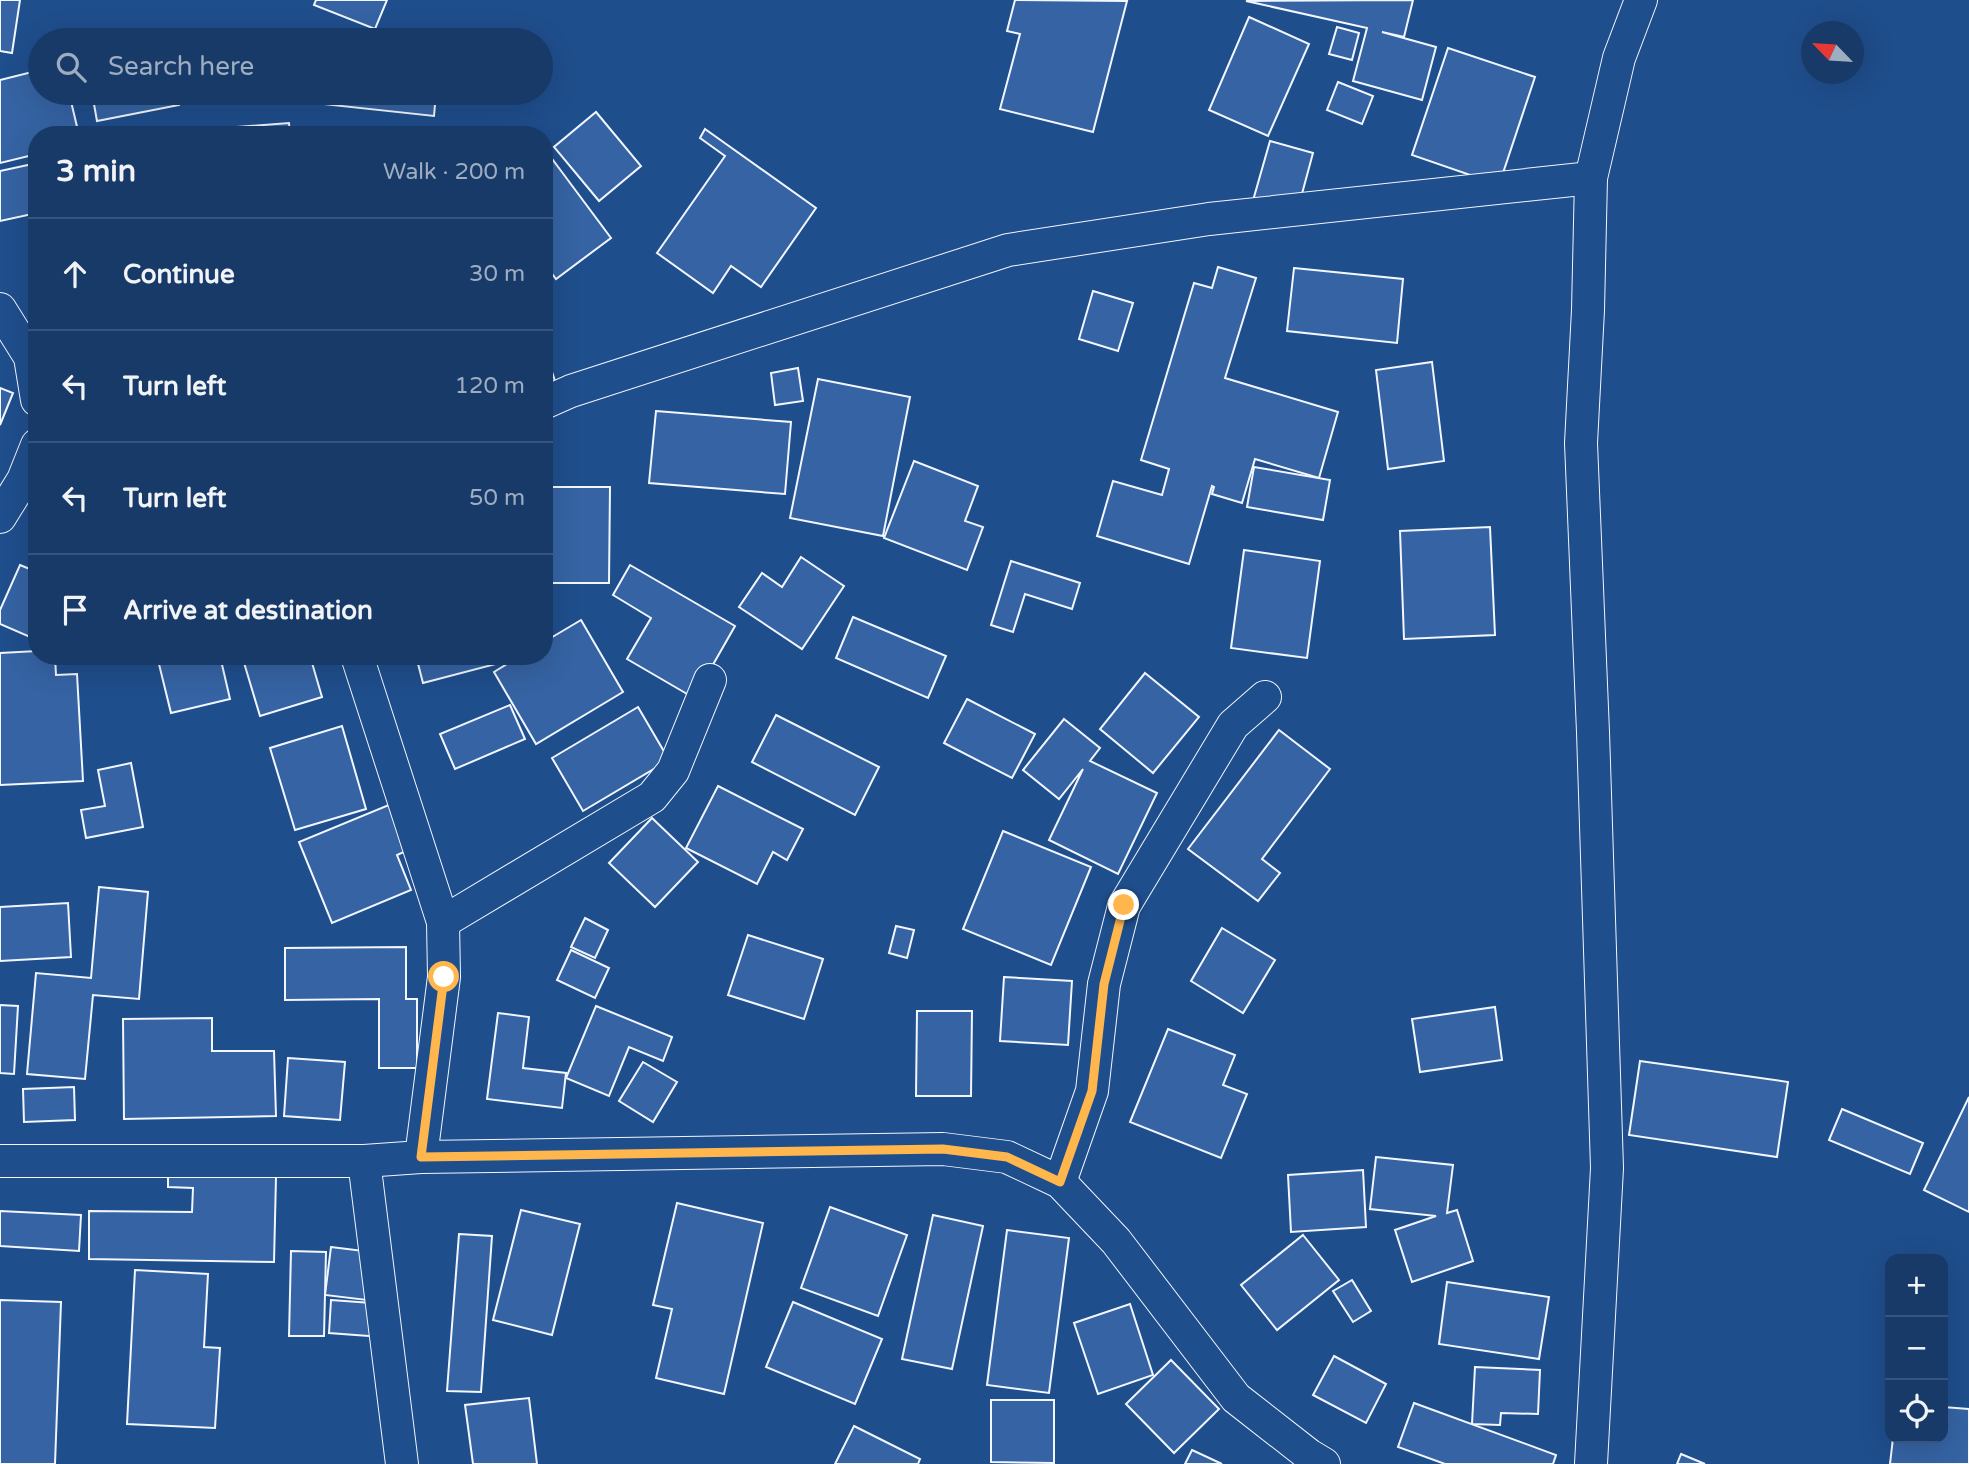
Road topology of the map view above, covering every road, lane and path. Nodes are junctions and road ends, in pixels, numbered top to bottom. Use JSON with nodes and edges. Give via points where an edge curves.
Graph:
{"nodes":[{"id":1,"x":1641,"y":0,"type":"edge"},
{"id":2,"x":1591,"y":178,"type":"junction"},
{"id":3,"x":0,"y":309,"type":"edge"},
{"id":4,"x":28,"y":354,"type":"edge"},
{"id":5,"x":553,"y":399,"type":"edge"},
{"id":6,"x":28,"y":483,"type":"edge"},
{"id":7,"x":0,"y":517,"type":"edge"},
{"id":8,"x":360,"y":665,"type":"edge"},
{"id":9,"x":710,"y":680,"type":"dead end"},
{"id":10,"x":1265,"y":697,"type":"dead end"},
{"id":11,"x":443,"y":922,"type":"junction"},
{"id":12,"x":421,"y":1157,"type":"junction"},
{"id":13,"x":0,"y":1161,"type":"edge"},
{"id":14,"x":364,"y":1161,"type":"junction"},
{"id":15,"x":1060,"y":1182,"type":"junction"},
{"id":16,"x":402,"y":1464,"type":"edge"},
{"id":17,"x":1324,"y":1464,"type":"edge"},
{"id":18,"x":1591,"y":1464,"type":"edge"}],
"edges":[{"from":1,"to":2,"type":"street","via":[[1619,58]]},
{"from":2,"to":5,"type":"street","via":[[1209,219],[1008,250]]},
{"from":2,"to":18,"type":"street","via":[[1581,443],[1607,1168]]},
{"from":3,"to":4,"type":"street"},
{"from":6,"to":7,"type":"street"},
{"from":8,"to":11,"type":"street"},
{"from":9,"to":11,"type":"street","via":[[673,771],[652,797]]},
{"from":10,"to":15,"type":"street","via":[[1233,724],[1124,905],[1104,984],[1092,1091]]},
{"from":11,"to":12,"type":"street","via":[[444,977]]},
{"from":12,"to":14,"type":"street"},
{"from":12,"to":15,"type":"street","via":[[943,1149],[1007,1157]]},
{"from":13,"to":14,"type":"street"},
{"from":14,"to":16,"type":"street"},
{"from":15,"to":17,"type":"street","via":[[1116,1241],[1236,1398]]}]}
